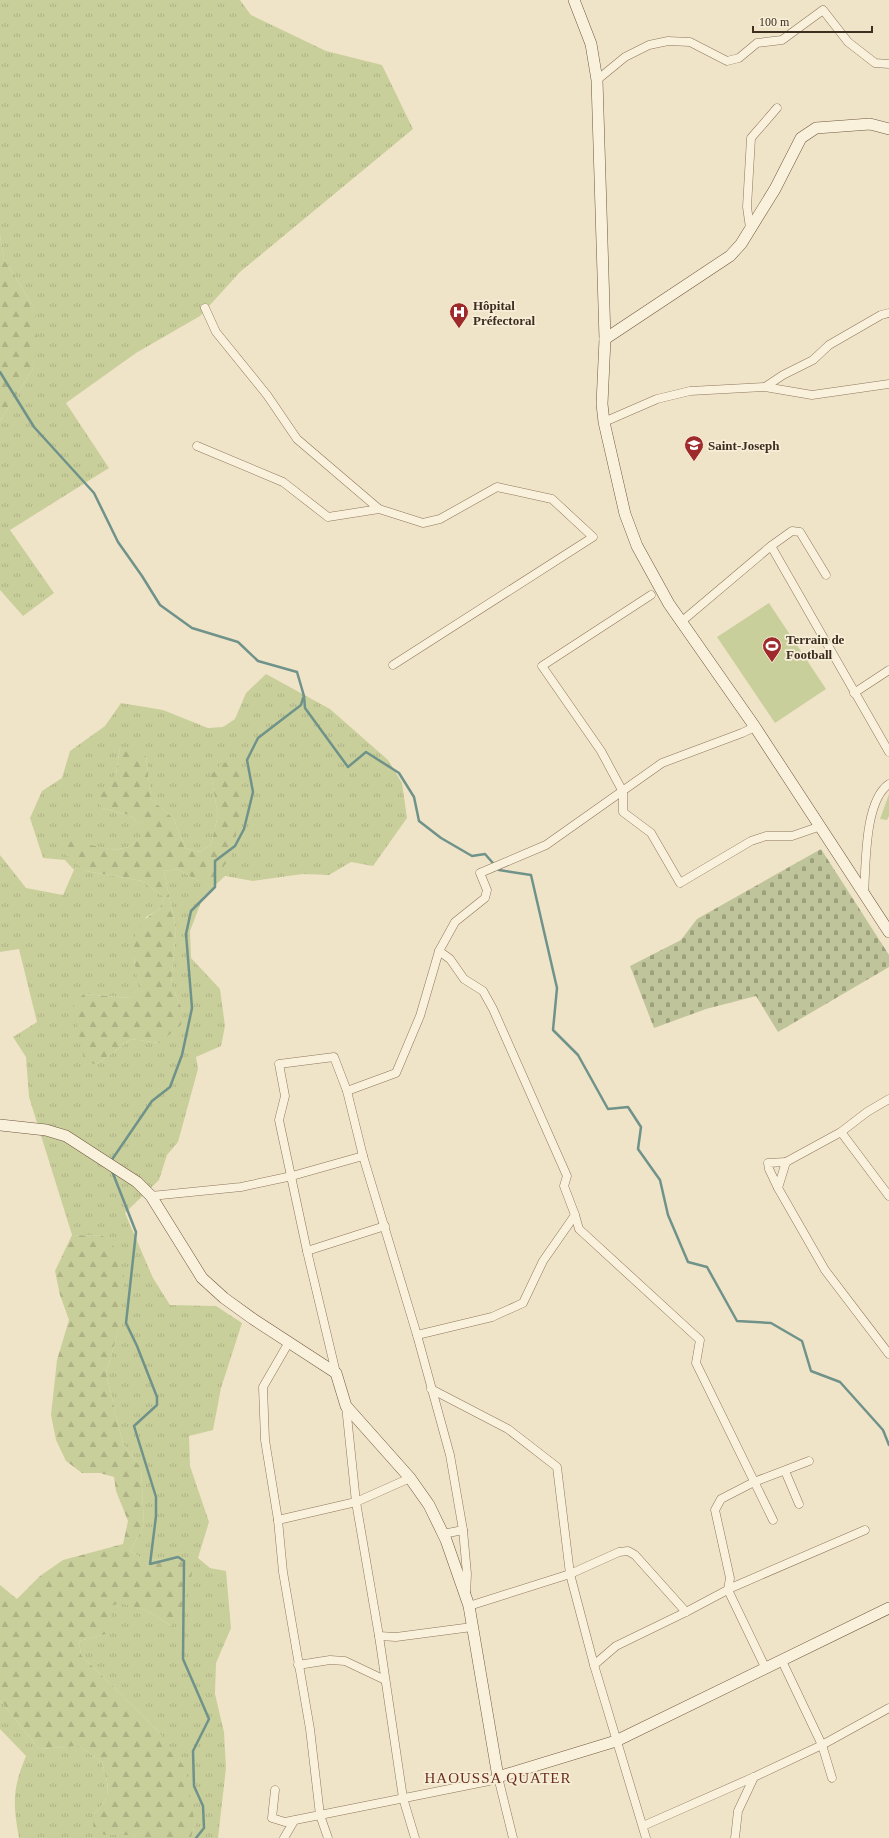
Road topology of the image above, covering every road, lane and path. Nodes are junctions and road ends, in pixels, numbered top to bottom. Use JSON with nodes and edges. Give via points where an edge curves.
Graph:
{"nodes":[{"id":1,"x":574,"y":0,"type":"edge"},
{"id":2,"x":889,"y":64,"type":"edge"},
{"id":3,"x":597,"y":80,"type":"junction"},
{"id":4,"x":777,"y":108,"type":"dead end"},
{"id":5,"x":889,"y":129,"type":"edge"},
{"id":6,"x":750,"y":228,"type":"junction"},
{"id":7,"x":205,"y":308,"type":"dead end"},
{"id":8,"x":889,"y":313,"type":"edge"},
{"id":9,"x":605,"y":339,"type":"junction"},
{"id":10,"x":889,"y":384,"type":"edge"},
{"id":11,"x":765,"y":387,"type":"junction"},
{"id":12,"x":604,"y":422,"type":"junction"},
{"id":13,"x":198,"y":446,"type":"dead end"},
{"id":14,"x":379,"y":509,"type":"junction"},
{"id":15,"x":771,"y":546,"type":"junction"},
{"id":16,"x":826,"y":575,"type":"dead end"},
{"id":17,"x":651,"y":595,"type":"dead end"},
{"id":18,"x":681,"y":622,"type":"junction"},
{"id":19,"x":393,"y":665,"type":"dead end"},
{"id":20,"x":889,"y":670,"type":"edge"},
{"id":21,"x":854,"y":693,"type":"junction"},
{"id":22,"x":755,"y":727,"type":"junction"},
{"id":23,"x":889,"y":752,"type":"edge"},
{"id":24,"x":889,"y":784,"type":"edge"},
{"id":25,"x":623,"y":792,"type":"junction"},
{"id":26,"x":821,"y":826,"type":"junction"},
{"id":27,"x":864,"y":894,"type":"junction"},
{"id":28,"x":889,"y":932,"type":"edge"},
{"id":29,"x":439,"y":951,"type":"junction"},
{"id":30,"x":347,"y":1091,"type":"junction"},
{"id":31,"x":889,"y":1099,"type":"edge"},
{"id":32,"x":0,"y":1125,"type":"edge"},
{"id":33,"x":841,"y":1132,"type":"junction"},
{"id":34,"x":364,"y":1156,"type":"junction"},
{"id":35,"x":786,"y":1162,"type":"junction"},
{"id":36,"x":292,"y":1176,"type":"junction"},
{"id":37,"x":778,"y":1188,"type":"junction"},
{"id":38,"x":151,"y":1196,"type":"junction"},
{"id":39,"x":889,"y":1196,"type":"edge"},
{"id":40,"x":576,"y":1215,"type":"junction"},
{"id":41,"x":385,"y":1226,"type":"junction"},
{"id":42,"x":307,"y":1251,"type":"junction"},
{"id":43,"x":417,"y":1335,"type":"junction"},
{"id":44,"x":289,"y":1342,"type":"junction"},
{"id":45,"x":889,"y":1354,"type":"edge"},
{"id":46,"x":336,"y":1373,"type":"junction"},
{"id":47,"x":431,"y":1389,"type":"junction"},
{"id":48,"x":346,"y":1406,"type":"junction"},
{"id":49,"x":809,"y":1461,"type":"dead end"},
{"id":50,"x":785,"y":1471,"type":"junction"},
{"id":51,"x":410,"y":1478,"type":"junction"},
{"id":52,"x":754,"y":1482,"type":"junction"},
{"id":53,"x":356,"y":1502,"type":"junction"},
{"id":54,"x":799,"y":1504,"type":"dead end"},
{"id":55,"x":278,"y":1520,"type":"junction"},
{"id":56,"x":773,"y":1520,"type":"dead end"},
{"id":57,"x":464,"y":1530,"type":"junction"},
{"id":58,"x":865,"y":1530,"type":"dead end"},
{"id":59,"x":443,"y":1534,"type":"junction"},
{"id":60,"x":570,"y":1574,"type":"junction"},
{"id":61,"x":728,"y":1590,"type":"junction"},
{"id":62,"x":466,"y":1594,"type":"junction"},
{"id":63,"x":469,"y":1606,"type":"junction"},
{"id":64,"x":889,"y":1608,"type":"edge"},
{"id":65,"x":686,"y":1612,"type":"junction"},
{"id":66,"x":472,"y":1626,"type":"junction"},
{"id":67,"x":380,"y":1636,"type":"junction"},
{"id":68,"x":782,"y":1661,"type":"junction"},
{"id":69,"x":298,"y":1665,"type":"junction"},
{"id":70,"x":594,"y":1665,"type":"junction"},
{"id":71,"x":766,"y":1669,"type":"junction"},
{"id":72,"x":384,"y":1680,"type":"junction"},
{"id":73,"x":889,"y":1708,"type":"edge"},
{"id":74,"x":616,"y":1741,"type":"junction"},
{"id":75,"x":822,"y":1745,"type":"junction"},
{"id":76,"x":498,"y":1776,"type":"junction"},
{"id":77,"x":754,"y":1778,"type":"junction"},
{"id":78,"x":832,"y":1778,"type":"dead end"},
{"id":79,"x":275,"y":1790,"type":"dead end"},
{"id":80,"x":403,"y":1798,"type":"junction"},
{"id":81,"x":320,"y":1815,"type":"junction"},
{"id":82,"x":294,"y":1821,"type":"junction"},
{"id":83,"x":643,"y":1826,"type":"junction"},
{"id":84,"x":284,"y":1838,"type":"edge"},
{"id":85,"x":328,"y":1838,"type":"edge"},
{"id":86,"x":415,"y":1838,"type":"edge"},
{"id":87,"x":513,"y":1838,"type":"edge"},
{"id":88,"x":646,"y":1838,"type":"edge"},
{"id":89,"x":735,"y":1838,"type":"edge"}],
"edges":[{"from":1,"to":3,"type":"street","via":[[591,44]]},
{"from":2,"to":3,"type":"street","via":[[876,63],[848,42],[823,10],[782,40],[757,43],[739,58],[727,61],[690,42],[668,40],[648,45],[625,56]]},
{"from":3,"to":9,"type":"street"},
{"from":4,"to":6,"type":"street","via":[[751,138],[747,207]]},
{"from":5,"to":6,"type":"street","via":[[870,124],[816,128],[801,138],[776,189]]},
{"from":6,"to":9,"type":"street","via":[[730,256]]},
{"from":7,"to":14,"type":"street","via":[[216,332],[267,396],[297,439]]},
{"from":8,"to":11,"type":"street","via":[[829,345],[813,360]]},
{"from":9,"to":12,"type":"street","via":[[602,404]]},
{"from":10,"to":11,"type":"street","via":[[812,395]]},
{"from":11,"to":12,"type":"street","via":[[690,391],[658,399]]},
{"from":12,"to":18,"type":"street","via":[[625,514],[637,546],[650,573]]},
{"from":13,"to":14,"type":"street","via":[[283,482],[328,517]]},
{"from":14,"to":19,"type":"street","via":[[423,523],[440,519],[497,487],[552,499],[593,537]]},
{"from":15,"to":16,"type":"street","via":[[792,531],[800,532]]},
{"from":15,"to":18,"type":"street"},
{"from":15,"to":21,"type":"street"},
{"from":17,"to":25,"type":"street","via":[[542,666],[601,751]]},
{"from":18,"to":22,"type":"street"},
{"from":20,"to":21,"type":"street"},
{"from":21,"to":23,"type":"street"},
{"from":22,"to":25,"type":"street","via":[[662,762]]},
{"from":22,"to":26,"type":"street"},
{"from":24,"to":27,"type":"street","via":[[885,786],[876,803],[868,832]]},
{"from":25,"to":26,"type":"street","via":[[623,812],[652,833],[680,883],[751,842],[766,836],[792,836]]},
{"from":25,"to":29,"type":"street","via":[[546,845],[480,873],[487,890],[485,898],[455,922]]},
{"from":26,"to":27,"type":"street"},
{"from":27,"to":28,"type":"street"},
{"from":29,"to":30,"type":"street","via":[[420,1016],[396,1073]]},
{"from":29,"to":40,"type":"street","via":[[450,959],[464,979],[483,991],[493,1009],[566,1176],[564,1186]]},
{"from":30,"to":34,"type":"street"},
{"from":30,"to":36,"type":"street","via":[[334,1057],[279,1064],[285,1096],[279,1120]]},
{"from":31,"to":33,"type":"street","via":[[866,1112]]},
{"from":32,"to":38,"type":"street","via":[[40,1129],[66,1136],[113,1165]]},
{"from":33,"to":35,"type":"street"},
{"from":33,"to":39,"type":"street"},
{"from":34,"to":36,"type":"street"},
{"from":34,"to":41,"type":"street"},
{"from":35,"to":37,"type":"street"},
{"from":35,"to":37,"type":"street","via":[[768,1162]]},
{"from":36,"to":38,"type":"street","via":[[241,1187]]},
{"from":36,"to":42,"type":"street"},
{"from":37,"to":45,"type":"street","via":[[825,1270]]},
{"from":38,"to":44,"type":"street","via":[[202,1278],[224,1298]]},
{"from":40,"to":43,"type":"street","via":[[543,1261],[523,1303],[492,1317]]},
{"from":40,"to":52,"type":"street","via":[[579,1229],[700,1340],[696,1363]]},
{"from":41,"to":42,"type":"street"},
{"from":41,"to":43,"type":"street"},
{"from":42,"to":46,"type":"street"},
{"from":43,"to":47,"type":"street"},
{"from":44,"to":46,"type":"street"},
{"from":44,"to":55,"type":"street","via":[[263,1387],[264,1440]]},
{"from":46,"to":48,"type":"street"},
{"from":47,"to":57,"type":"street","via":[[450,1455]]},
{"from":47,"to":60,"type":"street","via":[[508,1429],[557,1467]]},
{"from":48,"to":51,"type":"street"},
{"from":48,"to":53,"type":"street"},
{"from":49,"to":50,"type":"street"},
{"from":50,"to":52,"type":"street"},
{"from":50,"to":54,"type":"street"},
{"from":51,"to":53,"type":"street"},
{"from":51,"to":59,"type":"street","via":[[429,1505]]},
{"from":52,"to":56,"type":"street"},
{"from":52,"to":61,"type":"street","via":[[721,1499],[716,1510],[730,1578]]},
{"from":53,"to":55,"type":"street"},
{"from":53,"to":67,"type":"street"},
{"from":55,"to":69,"type":"street","via":[[283,1572]]},
{"from":57,"to":59,"type":"street"},
{"from":57,"to":62,"type":"street"},
{"from":58,"to":61,"type":"street"},
{"from":59,"to":62,"type":"street"},
{"from":60,"to":63,"type":"street"},
{"from":60,"to":65,"type":"street","via":[[619,1552],[628,1551],[635,1555]]},
{"from":60,"to":70,"type":"street"},
{"from":61,"to":65,"type":"street"},
{"from":61,"to":71,"type":"street"},
{"from":62,"to":63,"type":"street"},
{"from":63,"to":66,"type":"street"},
{"from":64,"to":68,"type":"street"},
{"from":65,"to":70,"type":"street","via":[[616,1646]]},
{"from":66,"to":67,"type":"street"},
{"from":66,"to":76,"type":"street"},
{"from":67,"to":72,"type":"street"},
{"from":68,"to":71,"type":"street"},
{"from":68,"to":75,"type":"street"},
{"from":69,"to":72,"type":"street","via":[[330,1660],[345,1661]]},
{"from":69,"to":81,"type":"street","via":[[310,1729]]},
{"from":70,"to":74,"type":"street"},
{"from":71,"to":74,"type":"street"},
{"from":72,"to":80,"type":"street"},
{"from":73,"to":75,"type":"street"},
{"from":74,"to":76,"type":"street"},
{"from":74,"to":83,"type":"street"},
{"from":75,"to":77,"type":"street"},
{"from":75,"to":78,"type":"street"},
{"from":76,"to":80,"type":"street","via":[[489,1781]]},
{"from":76,"to":87,"type":"street"},
{"from":77,"to":83,"type":"street"},
{"from":77,"to":89,"type":"street","via":[[738,1811]]},
{"from":79,"to":82,"type":"street","via":[[272,1818],[285,1822]]},
{"from":80,"to":81,"type":"street"},
{"from":80,"to":86,"type":"street"},
{"from":81,"to":82,"type":"street"},
{"from":81,"to":85,"type":"street"},
{"from":82,"to":84,"type":"street"},
{"from":83,"to":88,"type":"street"}]}
